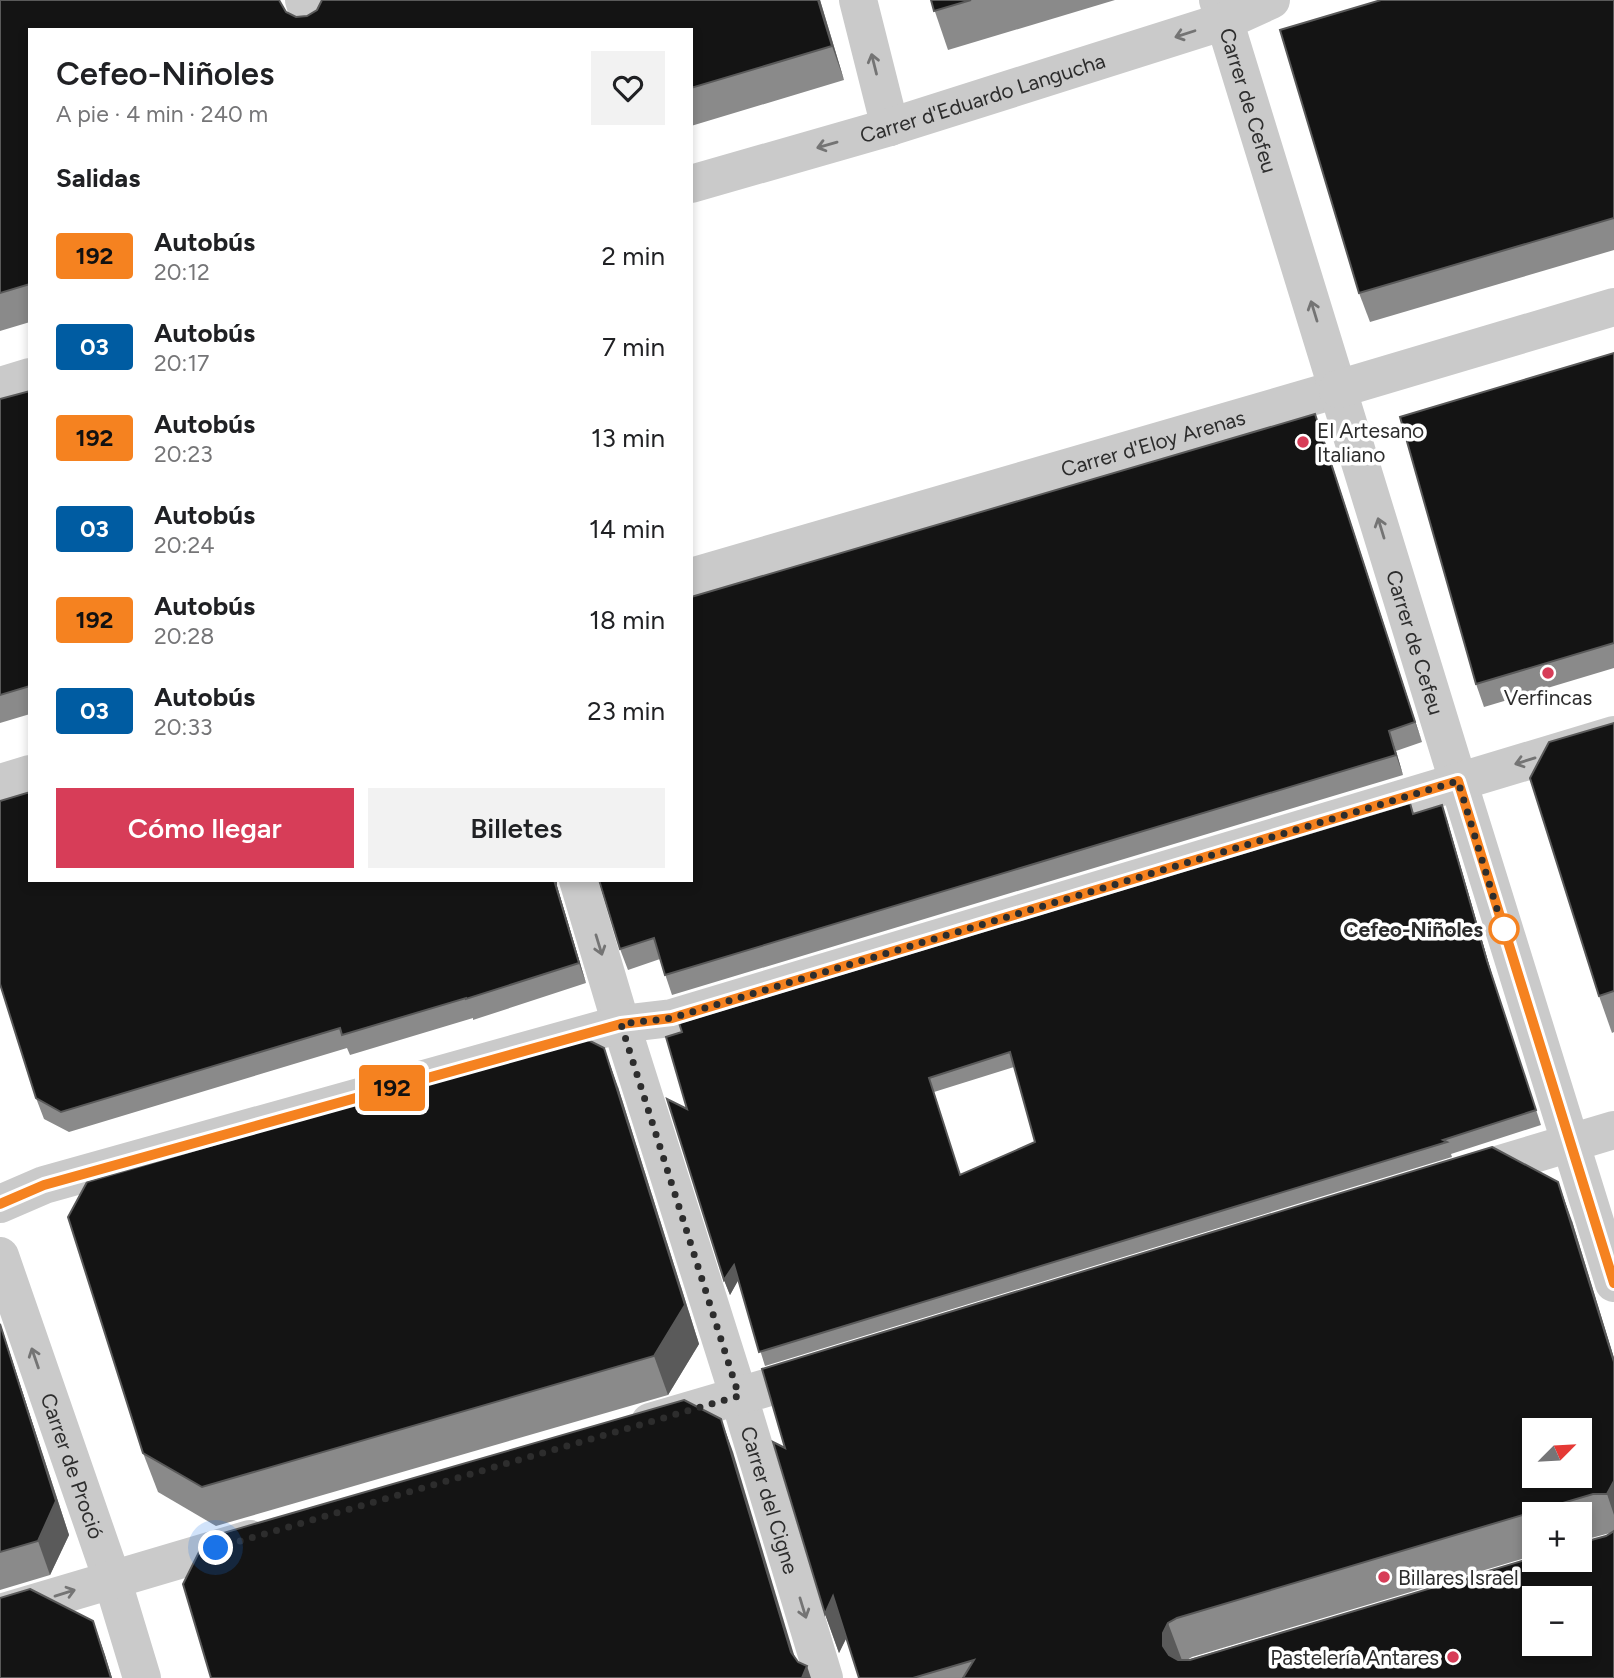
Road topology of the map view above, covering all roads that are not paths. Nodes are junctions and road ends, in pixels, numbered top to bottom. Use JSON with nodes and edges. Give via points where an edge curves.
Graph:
{"nodes":[{"id":1,"x":304,"y":0,"type":"edge"},
{"id":2,"x":858,"y":0,"type":"edge"},
{"id":3,"x":1271,"y":0,"type":"edge"},
{"id":4,"x":1222,"y":10,"type":"edge"},
{"id":5,"x":312,"y":28,"type":"edge"},
{"id":6,"x":890,"y":128,"type":"junction"},
{"id":7,"x":693,"y":183,"type":"edge"},
{"id":8,"x":1614,"y":307,"type":"edge"},
{"id":9,"x":28,"y":378,"type":"edge"},
{"id":10,"x":0,"y":386,"type":"edge"},
{"id":11,"x":1338,"y":389,"type":"junction"},
{"id":12,"x":693,"y":576,"type":"edge"},
{"id":13,"x":1614,"y":735,"type":"edge"},
{"id":14,"x":28,"y":775,"type":"edge"},
{"id":15,"x":1458,"y":781,"type":"junction"},
{"id":16,"x":0,"y":783,"type":"edge"},
{"id":17,"x":579,"y":882,"type":"edge"},
{"id":18,"x":621,"y":1024,"type":"junction"},
{"id":19,"x":1614,"y":1130,"type":"edge"},
{"id":20,"x":1570,"y":1143,"type":"junction"},
{"id":21,"x":1438,"y":1183,"type":"edge"},
{"id":22,"x":0,"y":1204,"type":"edge"},
{"id":23,"x":0,"y":1256,"type":"edge"},
{"id":24,"x":1614,"y":1283,"type":"edge"},
{"id":25,"x":844,"y":1364,"type":"edge"},
{"id":26,"x":739,"y":1396,"type":"junction"},
{"id":27,"x":619,"y":1432,"type":"edge"},
{"id":28,"x":285,"y":1528,"type":"edge"},
{"id":29,"x":112,"y":1579,"type":"junction"},
{"id":30,"x":0,"y":1613,"type":"edge"},
{"id":31,"x":142,"y":1678,"type":"edge"},
{"id":32,"x":824,"y":1678,"type":"edge"}],
"edges":[{"from":1,"to":5,"type":"street"},
{"from":6,"to":2,"type":"street","one_way":true},
{"from":3,"to":4,"type":"street","name":"Carrer d'Eduardo Langucha"},
{"from":4,"to":6,"type":"street","name":"Carrer d'Eduardo Langucha","one_way":true},
{"from":11,"to":4,"type":"street","name":"Carrer de Cefeu","one_way":true},
{"from":6,"to":7,"type":"street","name":"Carrer d'Eduardo Langucha","one_way":true},
{"from":8,"to":11,"type":"street","name":"Carrer d'Eloy Arenas"},
{"from":9,"to":10,"type":"street"},
{"from":11,"to":12,"type":"street","name":"Carrer d'Eloy Arenas"},
{"from":15,"to":11,"type":"street","name":"Carrer de Cefeu","one_way":true},
{"from":13,"to":15,"type":"street","one_way":true},
{"from":14,"to":16,"type":"street"},
{"from":15,"to":18,"type":"street","via":[[672,1018]]},
{"from":15,"to":20,"type":"street","name":"Carrer de Cefeu"},
{"from":17,"to":18,"type":"street","name":"Carrer del Cigne","one_way":true},
{"from":18,"to":22,"type":"street","via":[[44,1185]]},
{"from":18,"to":26,"type":"street","name":"Carrer del Cigne"},
{"from":19,"to":20,"type":"street"},
{"from":20,"to":21,"type":"street"},
{"from":20,"to":24,"type":"street","name":"Carrer de Cefeu"},
{"from":29,"to":23,"type":"street","name":"Carrer de Proció","one_way":true},
{"from":25,"to":26,"type":"street"},
{"from":26,"to":27,"type":"street"},
{"from":26,"to":32,"type":"street","name":"Carrer del Cigne","one_way":true},
{"from":28,"to":29,"type":"street"},
{"from":30,"to":29,"type":"street","one_way":true},
{"from":29,"to":31,"type":"street","name":"Carrer de Proció"}]}
